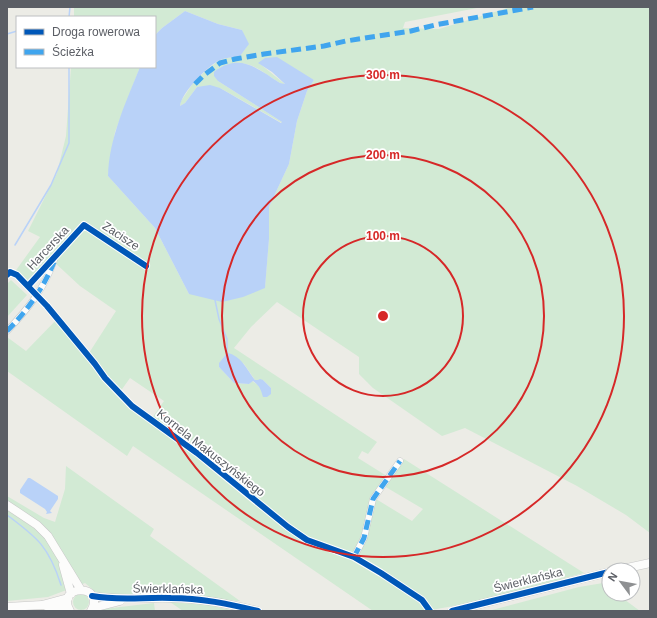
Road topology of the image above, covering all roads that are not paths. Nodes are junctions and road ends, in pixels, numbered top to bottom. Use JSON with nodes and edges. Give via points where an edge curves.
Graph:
{"nodes":[{"id":1,"x":84,"y":225,"type":"joint"},
{"id":2,"x":55,"y":258,"type":"junction"},
{"id":3,"x":146,"y":266,"type":"dead end"},
{"id":4,"x":8,"y":273,"type":"edge"},
{"id":5,"x":28,"y":286,"type":"junction"},
{"id":6,"x":37,"y":296,"type":"junction"},
{"id":7,"x":7,"y":331,"type":"edge"},
{"id":8,"x":400,"y":461,"type":"dead end"},
{"id":9,"x":7,"y":505,"type":"edge"},
{"id":10,"x":354,"y":557,"type":"junction"},
{"id":11,"x":62,"y":560,"type":"junction"},
{"id":12,"x":601,"y":574,"type":"edge"},
{"id":13,"x":81,"y":590,"type":"junction"},
{"id":14,"x":70,"y":596,"type":"junction"},
{"id":15,"x":92,"y":596,"type":"junction"},
{"id":16,"x":124,"y":599,"type":"junction"},
{"id":17,"x":42,"y":605,"type":"junction"},
{"id":18,"x":7,"y":607,"type":"edge"},
{"id":19,"x":69,"y":610,"type":"edge"},
{"id":20,"x":92,"y":610,"type":"edge"},
{"id":21,"x":258,"y":611,"type":"edge"},
{"id":22,"x":430,"y":611,"type":"edge"},
{"id":23,"x":452,"y":611,"type":"edge"}],
"edges":[{"from":1,"to":2,"type":"street","name":"Harcerska"},
{"from":1,"to":3,"type":"street","name":"Zacisze"},
{"from":2,"to":5,"type":"street","name":"Harcerska"},
{"from":2,"to":6,"type":"street","name":"Harcerska"},
{"from":4,"to":5,"type":"street","name":"Kornela Makuszyńskiego","via":[[17,275]]},
{"from":5,"to":6,"type":"street","name":"Kornela Makuszyńskiego"},
{"from":6,"to":7,"type":"street","name":"Harcerska"},
{"from":6,"to":10,"type":"street","name":"Kornela Makuszyńskiego","via":[[104,378],[132,406],[197,453],[306,540]]},
{"from":8,"to":10,"type":"street","via":[[373,500],[364,538]]},
{"from":9,"to":11,"type":"street","via":[[40,529]]},
{"from":10,"to":22,"type":"street","name":"Kornela Makuszyńskiego","via":[[422,600]]},
{"from":11,"to":13,"type":"street"},
{"from":11,"to":14,"type":"street"},
{"from":12,"to":23,"type":"street","name":"Świerklańska"},
{"from":13,"to":14,"type":"street"},
{"from":13,"to":15,"type":"street"},
{"from":14,"to":17,"type":"street"},
{"from":14,"to":19,"type":"street"},
{"from":15,"to":16,"type":"street","name":"Świerklańska"},
{"from":15,"to":20,"type":"street"},
{"from":16,"to":20,"type":"street","name":"Świerklańska"},
{"from":16,"to":21,"type":"street","name":"Świerklańska","via":[[187,598]]},
{"from":17,"to":18,"type":"street"},
{"from":17,"to":19,"type":"street"}]}
